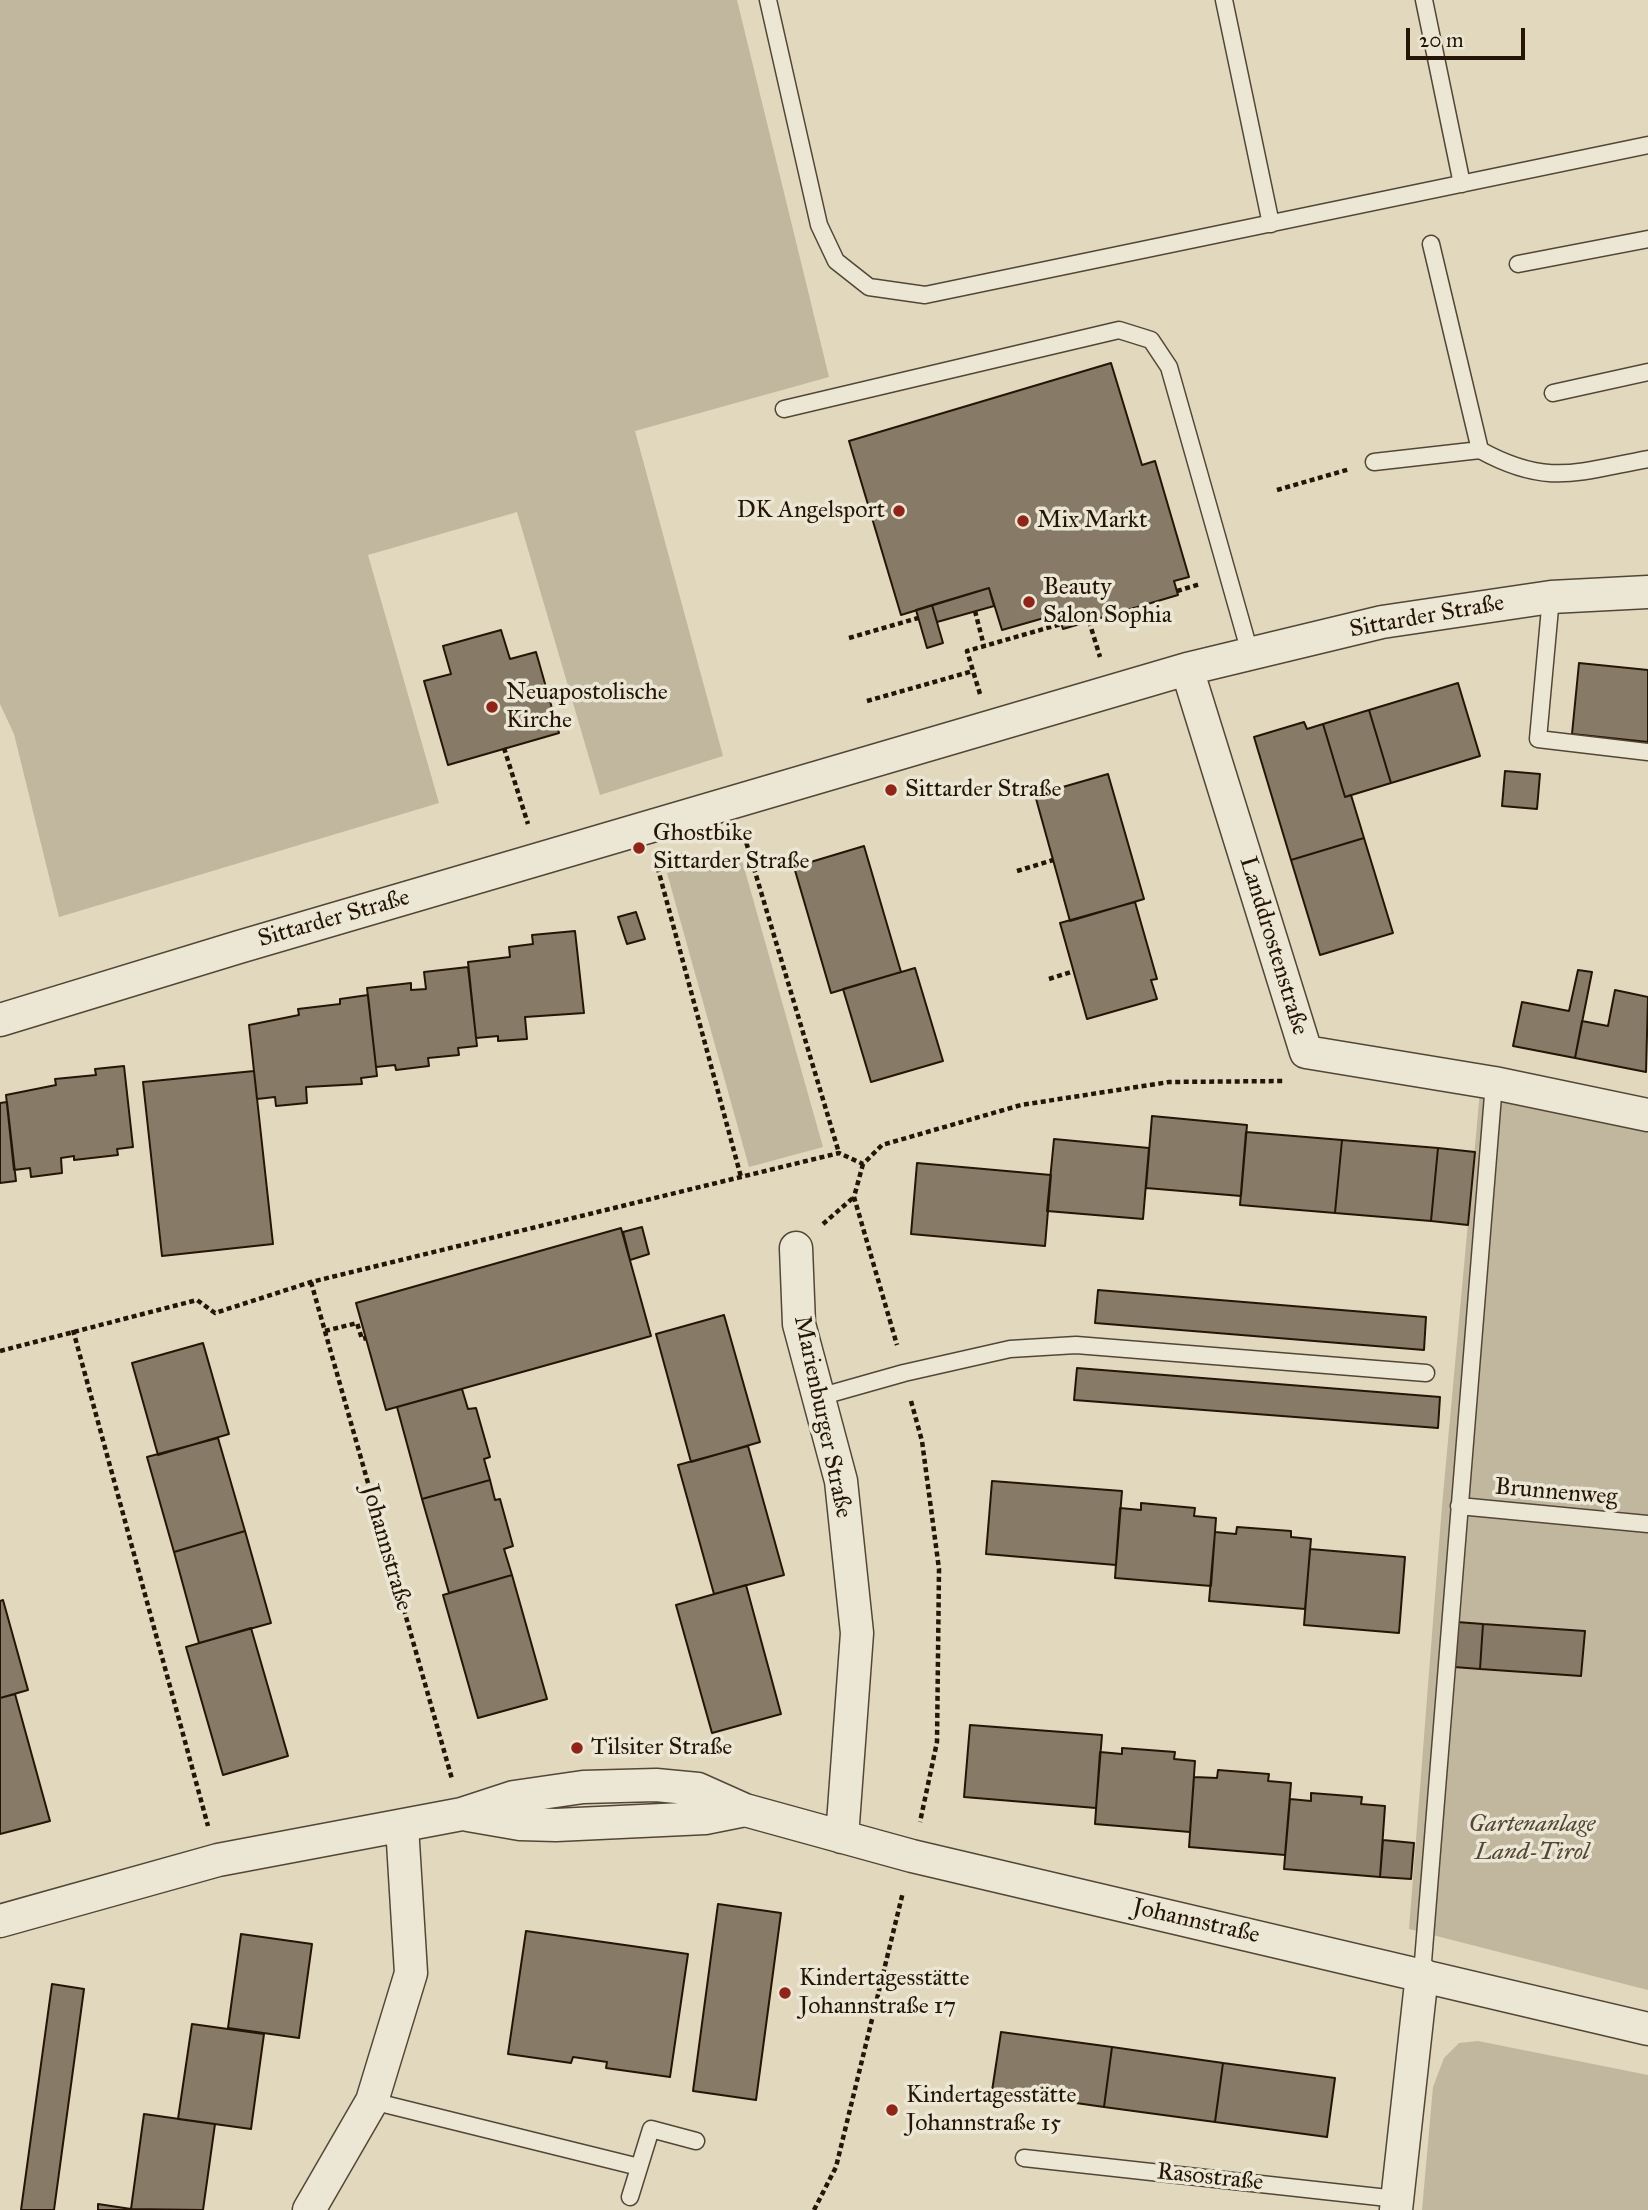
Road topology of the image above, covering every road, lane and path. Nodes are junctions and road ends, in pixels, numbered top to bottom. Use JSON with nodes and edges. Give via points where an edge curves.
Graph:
{"nodes":[{"id":1,"x":768,"y":0,"type":"edge"},
{"id":2,"x":1224,"y":0,"type":"edge"},
{"id":3,"x":1424,"y":0,"type":"edge"},
{"id":4,"x":1648,"y":145,"type":"edge"},
{"id":5,"x":1462,"y":184,"type":"junction"},
{"id":6,"x":1271,"y":224,"type":"junction"},
{"id":7,"x":1648,"y":239,"type":"edge"},
{"id":8,"x":1431,"y":244,"type":"dead end"},
{"id":9,"x":1518,"y":264,"type":"dead end"},
{"id":10,"x":1648,"y":372,"type":"edge"},
{"id":11,"x":1553,"y":393,"type":"dead end"},
{"id":12,"x":784,"y":409,"type":"dead end"},
{"id":13,"x":1480,"y":450,"type":"junction"},
{"id":14,"x":1648,"y":459,"type":"edge"},
{"id":15,"x":1374,"y":462,"type":"joint"},
{"id":16,"x":1277,"y":490,"type":"dead end"},
{"id":17,"x":1648,"y":592,"type":"edge"},
{"id":18,"x":1551,"y":597,"type":"junction"},
{"id":19,"x":975,"y":611,"type":"dead end"},
{"id":20,"x":918,"y":618,"type":"dead end"},
{"id":21,"x":1061,"y":624,"type":"dead end"},
{"id":22,"x":849,"y":638,"type":"dead end"},
{"id":23,"x":984,"y":646,"type":"junction"},
{"id":24,"x":1250,"y":653,"type":"junction"},
{"id":25,"x":1187,"y":669,"type":"junction"},
{"id":26,"x":973,"y":671,"type":"junction"},
{"id":27,"x":867,"y":701,"type":"dead end"},
{"id":28,"x":990,"y":727,"type":"junction"},
{"id":29,"x":504,"y":748,"type":"dead end"},
{"id":30,"x":1648,"y":752,"type":"edge"},
{"id":31,"x":734,"y":801,"type":"junction"},
{"id":32,"x":674,"y":819,"type":"junction"},
{"id":33,"x":539,"y":859,"type":"junction"},
{"id":34,"x":1053,"y":860,"type":"dead end"},
{"id":35,"x":1017,"y":871,"type":"dead end"},
{"id":36,"x":1073,"y":971,"type":"dead end"},
{"id":37,"x":1049,"y":979,"type":"dead end"},
{"id":38,"x":0,"y":1020,"type":"edge"},
{"id":39,"x":1306,"y":1052,"type":"junction"},
{"id":40,"x":1494,"y":1083,"type":"junction"},
{"id":41,"x":1648,"y":1115,"type":"edge"},
{"id":42,"x":839,"y":1153,"type":"junction"},
{"id":43,"x":863,"y":1164,"type":"junction"},
{"id":44,"x":741,"y":1177,"type":"junction"},
{"id":45,"x":796,"y":1248,"type":"dead end"},
{"id":46,"x":311,"y":1282,"type":"junction"},
{"id":47,"x":73,"y":1330,"type":"junction"},
{"id":48,"x":325,"y":1331,"type":"junction"},
{"id":49,"x":366,"y":1338,"type":"dead end"},
{"id":50,"x":0,"y":1351,"type":"edge"},
{"id":51,"x":904,"y":1373,"type":"junction"},
{"id":52,"x":1426,"y":1373,"type":"dead end"},
{"id":53,"x":819,"y":1397,"type":"junction"},
{"id":54,"x":1459,"y":1506,"type":"junction"},
{"id":55,"x":1648,"y":1524,"type":"edge"},
{"id":56,"x":462,"y":1814,"type":"junction"},
{"id":57,"x":402,"y":1826,"type":"junction"},
{"id":58,"x":842,"y":1837,"type":"junction"},
{"id":59,"x":912,"y":1856,"type":"junction"},
{"id":60,"x":218,"y":1860,"type":"junction"},
{"id":61,"x":0,"y":1921,"type":"edge"},
{"id":62,"x":1422,"y":1974,"type":"junction"},
{"id":63,"x":1648,"y":2029,"type":"edge"},
{"id":64,"x":372,"y":2101,"type":"junction"},
{"id":65,"x":696,"y":2141,"type":"dead end"},
{"id":66,"x":1024,"y":2158,"type":"dead end"},
{"id":67,"x":639,"y":2167,"type":"junction"},
{"id":68,"x":629,"y":2197,"type":"dead end"},
{"id":69,"x":1396,"y":2204,"type":"edge"},
{"id":70,"x":309,"y":2210,"type":"edge"},
{"id":71,"x":814,"y":2210,"type":"edge"}],
"edges":[{"from":1,"to":6,"type":"lane","via":[[819,226],[836,261],[869,287],[925,295]]},
{"from":2,"to":6,"type":"lane"},
{"from":3,"to":5,"type":"lane"},
{"from":4,"to":5,"type":"lane"},
{"from":5,"to":6,"type":"lane"},
{"from":7,"to":9,"type":"lane"},
{"from":8,"to":13,"type":"lane"},
{"from":10,"to":11,"type":"lane"},
{"from":12,"to":24,"type":"lane","via":[[1119,330],[1151,340],[1169,367]]},
{"from":13,"to":14,"type":"lane","via":[[1510,467],[1558,476]]},
{"from":13,"to":15,"type":"lane"},
{"from":15,"to":16,"type":"path"},
{"from":17,"to":18,"type":"street","name":"Sittarder Straße"},
{"from":18,"to":24,"type":"street","name":"Sittarder Straße","via":[[1382,622]]},
{"from":18,"to":30,"type":"lane","via":[[1538,739]]},
{"from":19,"to":23,"type":"path"},
{"from":20,"to":22,"type":"path"},
{"from":21,"to":23,"type":"path"},
{"from":23,"to":26,"type":"path","via":[[967,651]]},
{"from":24,"to":25,"type":"street","name":"Sittarder Straße"},
{"from":25,"to":28,"type":"street","name":"Sittarder Straße"},
{"from":25,"to":39,"type":"street","name":"Landdrostenstraße"},
{"from":26,"to":27,"type":"path"},
{"from":26,"to":28,"type":"path"},
{"from":28,"to":31,"type":"street","name":"Sittarder Straße"},
{"from":29,"to":33,"type":"path"},
{"from":31,"to":32,"type":"street","name":"Sittarder Straße"},
{"from":31,"to":42,"type":"path"},
{"from":32,"to":33,"type":"street","name":"Sittarder Straße"},
{"from":32,"to":44,"type":"path","via":[[685,860],[657,869]]},
{"from":33,"to":38,"type":"street","name":"Sittarder Straße"},
{"from":34,"to":35,"type":"path"},
{"from":36,"to":37,"type":"path"},
{"from":39,"to":40,"type":"street","name":"Landdrostenstraße"},
{"from":39,"to":43,"type":"path","via":[[1284,1083],[1169,1082],[1021,1105],[882,1145]]},
{"from":40,"to":41,"type":"street","name":"Landdrostenstraße"},
{"from":40,"to":54,"type":"lane"},
{"from":42,"to":43,"type":"path"},
{"from":42,"to":44,"type":"path"},
{"from":43,"to":51,"type":"path","via":[[854,1197]]},
{"from":44,"to":46,"type":"path"},
{"from":45,"to":53,"type":"street","name":"Marienburger Straße","via":[[799,1324]]},
{"from":46,"to":47,"type":"path","via":[[215,1313],[197,1300]]},
{"from":46,"to":48,"type":"path","name":"Johannstraße"},
{"from":47,"to":50,"type":"path"},
{"from":47,"to":60,"type":"path"},
{"from":48,"to":49,"type":"path","via":[[357,1323],[362,1339]]},
{"from":48,"to":56,"type":"path","name":"Johannstraße"},
{"from":51,"to":52,"type":"lane","via":[[1010,1349],[1076,1345]]},
{"from":51,"to":53,"type":"lane"},
{"from":51,"to":59,"type":"path","via":[[922,1441],[939,1569],[937,1742]]},
{"from":53,"to":58,"type":"street","name":"Marienburger Straße","via":[[841,1481],[857,1633]]},
{"from":54,"to":55,"type":"lane","name":"Brunnenweg"},
{"from":54,"to":62,"type":"lane"},
{"from":56,"to":57,"type":"street","name":"Johannstraße"},
{"from":56,"to":58,"type":"street","name":"Johannstraße","via":[[556,1825],[705,1818],[745,1810]]},
{"from":57,"to":60,"type":"street","name":"Johannstraße"},
{"from":57,"to":64,"type":"street","via":[[411,1973]]},
{"from":58,"to":59,"type":"street","name":"Johannstraße"},
{"from":59,"to":62,"type":"street","name":"Johannstraße"},
{"from":59,"to":71,"type":"path","via":[[836,2167]]},
{"from":60,"to":61,"type":"street","name":"Johannstraße"},
{"from":62,"to":63,"type":"street","name":"Johannstraße"},
{"from":62,"to":69,"type":"street","name":"Rasostraße"},
{"from":64,"to":67,"type":"lane"},
{"from":64,"to":70,"type":"street"},
{"from":65,"to":67,"type":"lane","via":[[651,2129]]},
{"from":66,"to":69,"type":"lane","name":"Rasostraße"},
{"from":67,"to":68,"type":"lane"}]}
